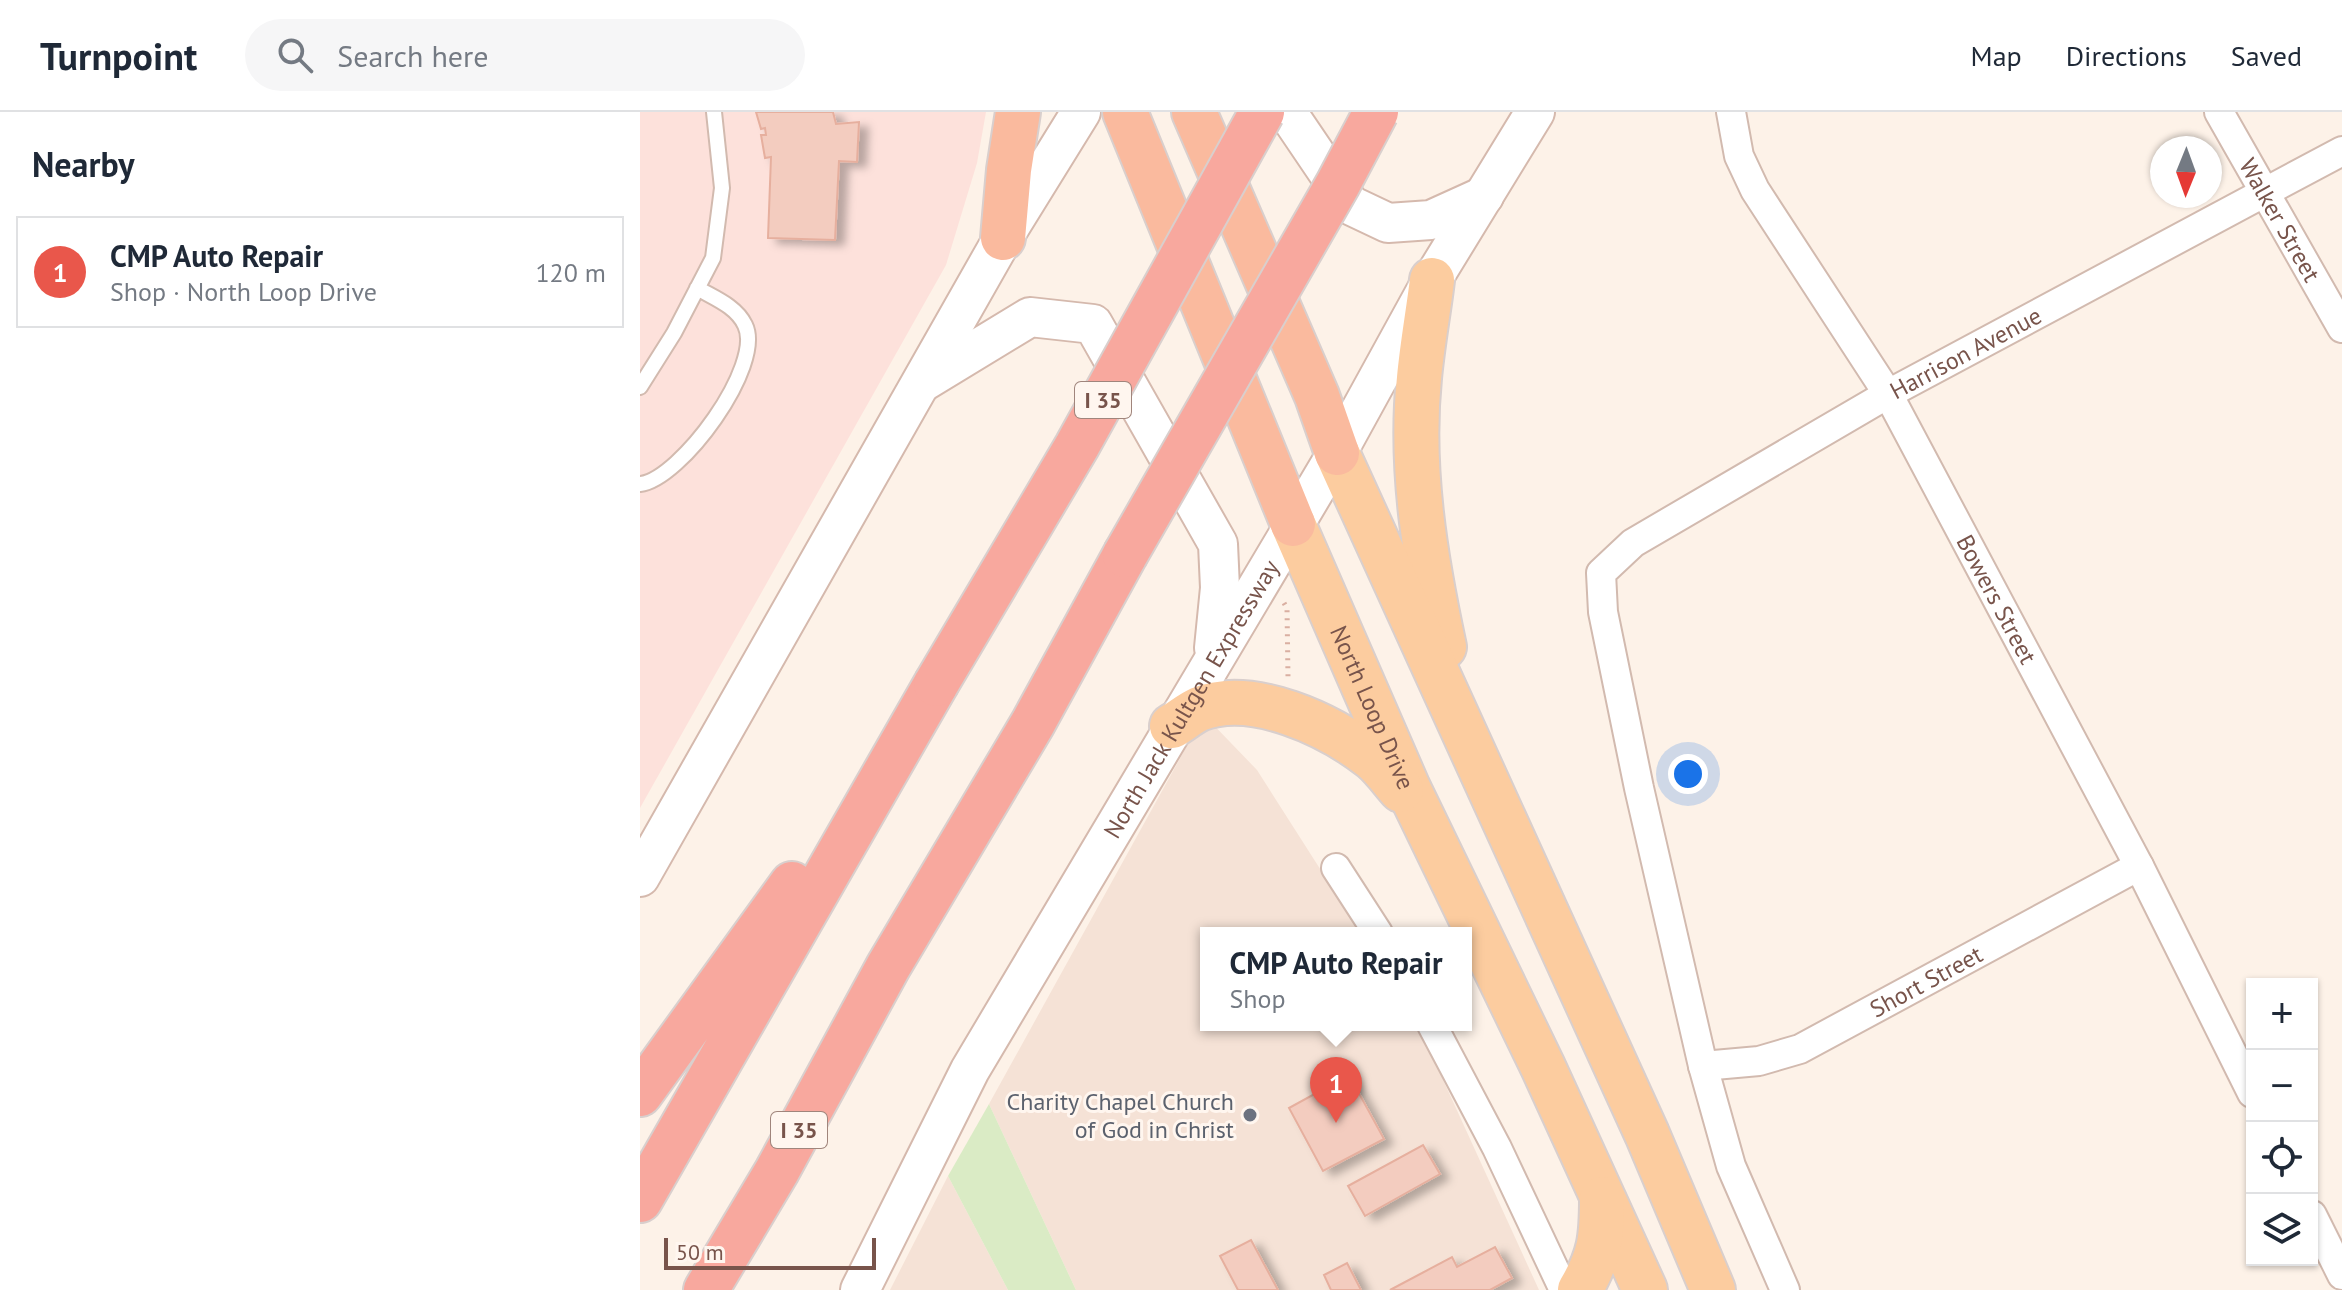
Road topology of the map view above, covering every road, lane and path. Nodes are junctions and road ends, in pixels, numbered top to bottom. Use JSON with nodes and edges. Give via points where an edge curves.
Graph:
{"nodes":[{"id":1,"x":714,"y":112,"type":"edge"},
{"id":2,"x":1018,"y":112,"type":"edge"},
{"id":3,"x":1081,"y":112,"type":"edge"},
{"id":4,"x":1125,"y":112,"type":"edge"},
{"id":5,"x":1194,"y":112,"type":"edge"},
{"id":6,"x":1262,"y":112,"type":"edge"},
{"id":7,"x":1287,"y":112,"type":"edge"},
{"id":8,"x":1376,"y":112,"type":"edge"},
{"id":9,"x":1535,"y":112,"type":"edge"},
{"id":10,"x":1731,"y":112,"type":"edge"},
{"id":11,"x":2219,"y":112,"type":"edge"},
{"id":12,"x":2342,"y":151,"type":"edge"},
{"id":13,"x":2264,"y":193,"type":"junction"},
{"id":14,"x":1484,"y":196,"type":"junction"},
{"id":15,"x":1003,"y":238,"type":"junction"},
{"id":16,"x":1432,"y":280,"type":"junction"},
{"id":17,"x":697,"y":288,"type":"junction"},
{"id":18,"x":2342,"y":328,"type":"edge"},
{"id":19,"x":921,"y":383,"type":"junction"},
{"id":20,"x":640,"y":387,"type":"edge"},
{"id":21,"x":1888,"y":394,"type":"junction"},
{"id":22,"x":1337,"y":453,"type":"junction"},
{"id":23,"x":640,"y":484,"type":"edge"},
{"id":24,"x":1293,"y":524,"type":"junction"},
{"id":25,"x":1279,"y":596,"type":"dead end"},
{"id":26,"x":1213,"y":659,"type":"junction"},
{"id":27,"x":1288,"y":679,"type":"dead end"},
{"id":28,"x":936,"y":684,"type":"junction"},
{"id":29,"x":1460,"y":724,"type":"junction"},
{"id":30,"x":1172,"y":726,"type":"junction"},
{"id":31,"x":1416,"y":807,"type":"junction"},
{"id":32,"x":646,"y":860,"type":"edge"},
{"id":33,"x":2139,"y":866,"type":"junction"},
{"id":34,"x":1336,"y":868,"type":"dead end"},
{"id":35,"x":1374,"y":927,"type":"edge"},
{"id":36,"x":1435,"y":1031,"type":"edge"},
{"id":37,"x":1703,"y":1066,"type":"junction"},
{"id":38,"x":2246,"y":1081,"type":"edge"},
{"id":39,"x":640,"y":1094,"type":"edge"},
{"id":40,"x":777,"y":1171,"type":"junction"},
{"id":41,"x":1602,"y":1196,"type":"junction"},
{"id":42,"x":640,"y":1200,"type":"edge"},
{"id":43,"x":2318,"y":1227,"type":"edge"},
{"id":44,"x":2342,"y":1275,"type":"edge"},
{"id":45,"x":706,"y":1290,"type":"edge"},
{"id":46,"x":723,"y":1290,"type":"edge"},
{"id":47,"x":860,"y":1290,"type":"edge"},
{"id":48,"x":1564,"y":1290,"type":"edge"},
{"id":49,"x":1580,"y":1290,"type":"edge"},
{"id":50,"x":1645,"y":1290,"type":"edge"},
{"id":51,"x":1713,"y":1290,"type":"edge"},
{"id":52,"x":1785,"y":1290,"type":"edge"}],
"edges":[{"from":1,"to":17,"type":"lane","via":[[722,188],[713,258]]},
{"from":2,"to":15,"type":"highway"},
{"from":3,"to":15,"type":"main road"},
{"from":4,"to":24,"type":"highway","name":"North Loop Drive"},
{"from":5,"to":22,"type":"highway"},
{"from":6,"to":28,"type":"highway","number":"I 35","bridge":true,"via":[[1077,446]]},
{"from":7,"to":14,"type":"main road","via":[[1350,205],[1388,223],[1431,220]]},
{"from":8,"to":40,"type":"highway","number":"I 35","bridge":true},
{"from":9,"to":14,"type":"main road","name":"North Jack Kultgen Expressway"},
{"from":10,"to":21,"type":"street","name":"Bowers Street","via":[[1739,156],[1755,190]]},
{"from":11,"to":13,"type":"street","name":"Walker Street"},
{"from":12,"to":13,"type":"street","name":"Harrison Avenue"},
{"from":13,"to":18,"type":"street","name":"Walker Street"},
{"from":13,"to":21,"type":"street","name":"Harrison Avenue"},
{"from":14,"to":16,"type":"main road","name":"North Jack Kultgen Expressway"},
{"from":15,"to":19,"type":"main road"},
{"from":16,"to":22,"type":"main road","name":"North Jack Kultgen Expressway"},
{"from":16,"to":29,"type":"main road","via":[[1419,380],[1418,468],[1423,540]]},
{"from":17,"to":20,"type":"lane"},
{"from":17,"to":23,"type":"lane","via":[[733,309],[747,327],[744,369],[709,428],[675,464],[651,483]]},
{"from":19,"to":26,"type":"main road","via":[[1030,317],[1093,324],[1218,544]]},
{"from":19,"to":32,"type":"main road"},
{"from":21,"to":33,"type":"street","name":"Bowers Street"},
{"from":21,"to":37,"type":"street","name":"Harrison Avenue","via":[[1633,543],[1601,573],[1603,612],[1639,788]]},
{"from":22,"to":24,"type":"main road","name":"North Jack Kultgen Expressway"},
{"from":22,"to":29,"type":"main road"},
{"from":24,"to":26,"type":"main road","name":"North Jack Kultgen Expressway"},
{"from":24,"to":31,"type":"main road","name":"North Loop Drive"},
{"from":25,"to":27,"type":"path","via":[[1287,608]]},
{"from":26,"to":30,"type":"main road","name":"North Jack Kultgen Expressway"},
{"from":28,"to":39,"type":"highway"},
{"from":28,"to":42,"type":"highway","number":"I 35"},
{"from":29,"to":51,"type":"main road"},
{"from":30,"to":31,"type":"main road","via":[[1199,709],[1237,702],[1267,707],[1328,728],[1373,760]]},
{"from":30,"to":47,"type":"main road","name":"North Jack Kultgen Expressway","via":[[970,1070]]},
{"from":31,"to":41,"type":"main road","name":"North Loop Drive"},
{"from":33,"to":37,"type":"street","name":"Short Street","via":[[1800,1049],[1759,1061]]},
{"from":33,"to":38,"type":"street","name":"Bowers Street"},
{"from":34,"to":35,"type":"street"},
{"from":36,"to":48,"type":"street"},
{"from":37,"to":52,"type":"street","via":[[1731,1166]]},
{"from":40,"to":45,"type":"highway","number":"I 35"},
{"from":40,"to":46,"type":"highway"},
{"from":41,"to":49,"type":"main road","via":[[1602,1238]]},
{"from":41,"to":50,"type":"main road","name":"North Loop Drive"},
{"from":43,"to":44,"type":"street"}]}
